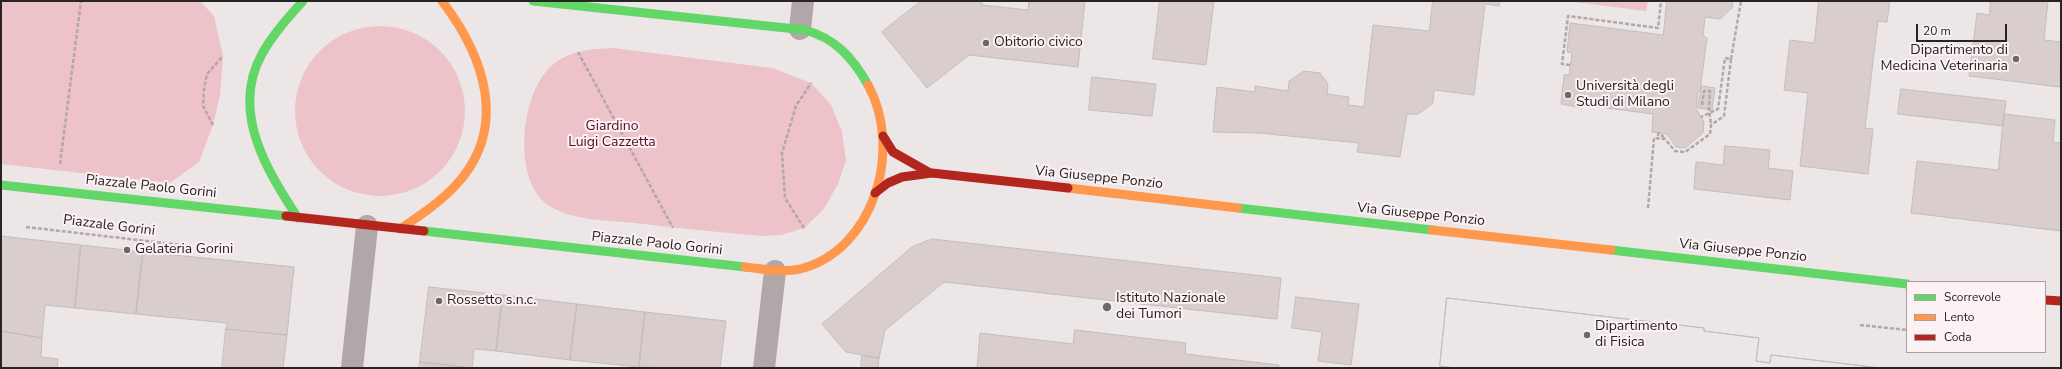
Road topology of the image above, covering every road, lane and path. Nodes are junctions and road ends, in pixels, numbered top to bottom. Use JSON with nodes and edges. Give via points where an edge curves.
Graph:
{"nodes":[{"id":1,"x":81,"y":1,"type":"edge"},
{"id":2,"x":304,"y":1,"type":"edge"},
{"id":3,"x":442,"y":1,"type":"edge"},
{"id":4,"x":533,"y":1,"type":"edge"},
{"id":5,"x":803,"y":1,"type":"edge"},
{"id":6,"x":1661,"y":1,"type":"edge"},
{"id":7,"x":1741,"y":1,"type":"edge"},
{"id":8,"x":800,"y":29,"type":"junction"},
{"id":9,"x":578,"y":52,"type":"dead end"},
{"id":10,"x":223,"y":56,"type":"dead end"},
{"id":11,"x":1731,"y":59,"type":"junction"},
{"id":12,"x":1570,"y":65,"type":"dead end"},
{"id":13,"x":811,"y":83,"type":"dead end"},
{"id":14,"x":1702,"y":105,"type":"dead end"},
{"id":15,"x":1710,"y":114,"type":"junction"},
{"id":16,"x":1701,"y":117,"type":"dead end"},
{"id":17,"x":213,"y":125,"type":"dead end"},
{"id":18,"x":1711,"y":125,"type":"junction"},
{"id":19,"x":1659,"y":132,"type":"dead end"},
{"id":20,"x":883,"y":136,"type":"junction"},
{"id":21,"x":1664,"y":140,"type":"junction"},
{"id":22,"x":59,"y":170,"type":"dead end"},
{"id":23,"x":932,"y":173,"type":"junction"},
{"id":24,"x":1,"y":185,"type":"edge"},
{"id":25,"x":875,"y":193,"type":"junction"},
{"id":26,"x":1648,"y":208,"type":"dead end"},
{"id":27,"x":298,"y":218,"type":"junction"},
{"id":28,"x":367,"y":226,"type":"junction"},
{"id":29,"x":26,"y":227,"type":"dead end"},
{"id":30,"x":672,"y":228,"type":"dead end"},
{"id":31,"x":804,"y":228,"type":"dead end"},
{"id":32,"x":400,"y":229,"type":"junction"},
{"id":33,"x":190,"y":246,"type":"dead end"},
{"id":34,"x":775,"y":271,"type":"junction"},
{"id":35,"x":1906,"y":284,"type":"edge"},
{"id":36,"x":2046,"y":300,"type":"edge"},
{"id":37,"x":2061,"y":301,"type":"edge"},
{"id":38,"x":1860,"y":325,"type":"dead end"},
{"id":39,"x":1906,"y":330,"type":"edge"},
{"id":40,"x":352,"y":368,"type":"edge"},
{"id":41,"x":764,"y":368,"type":"edge"}],
"edges":[{"from":1,"to":22,"type":"path"},
{"from":2,"to":27,"type":"street","via":[[271,37],[260,57],[252,79],[249,102],[251,126],[257,148],[278,189]]},
{"from":3,"to":32,"type":"street","via":[[464,29],[484,77],[487,102],[485,129],[477,154],[464,176],[446,196]]},
{"from":4,"to":8,"type":"street","name":"Piazzale Paolo Gorini"},
{"from":5,"to":8,"type":"street"},
{"from":6,"to":12,"type":"path","via":[[1658,28],[1568,16],[1562,64]]},
{"from":7,"to":11,"type":"path"},
{"from":8,"to":20,"type":"street","name":"Piazzale Paolo Gorini","via":[[826,38],[852,60],[874,97]]},
{"from":9,"to":30,"type":"path"},
{"from":10,"to":17,"type":"path","via":[[207,74],[204,89],[203,106]]},
{"from":11,"to":15,"type":"path","via":[[1724,58],[1718,110]]},
{"from":11,"to":18,"type":"path","via":[[1724,116]]},
{"from":13,"to":31,"type":"path","via":[[796,106],[782,153],[785,198]]},
{"from":14,"to":15,"type":"path","via":[[1704,90],[1710,91]]},
{"from":15,"to":16,"type":"path"},
{"from":15,"to":18,"type":"path"},
{"from":18,"to":21,"type":"path","via":[[1710,134],[1685,152],[1675,151]]},
{"from":19,"to":21,"type":"path","via":[[1658,135],[1663,136]]},
{"from":20,"to":23,"type":"street","name":"Piazzale Paolo Gorini","via":[[893,152]]},
{"from":20,"to":25,"type":"street","name":"Piazzale Paolo Gorini","via":[[882,171]]},
{"from":21,"to":26,"type":"path","via":[[1654,138]]},
{"from":23,"to":25,"type":"street","name":"Piazzale Paolo Gorini","via":[[908,174],[891,180]]},
{"from":23,"to":35,"type":"street","name":"Via Giuseppe Ponzio"},
{"from":24,"to":27,"type":"street","name":"Piazzale Paolo Gorini"},
{"from":25,"to":34,"type":"street","name":"Piazzale Paolo Gorini","via":[[851,236],[832,254],[795,271]]},
{"from":27,"to":28,"type":"street","name":"Piazzale Paolo Gorini"},
{"from":28,"to":32,"type":"street","name":"Piazzale Paolo Gorini"},
{"from":28,"to":40,"type":"street"},
{"from":29,"to":33,"type":"path","name":"Piazzale Gorini"},
{"from":32,"to":34,"type":"street","name":"Piazzale Paolo Gorini"},
{"from":34,"to":41,"type":"street"},
{"from":36,"to":37,"type":"street"},
{"from":38,"to":39,"type":"path"}]}
